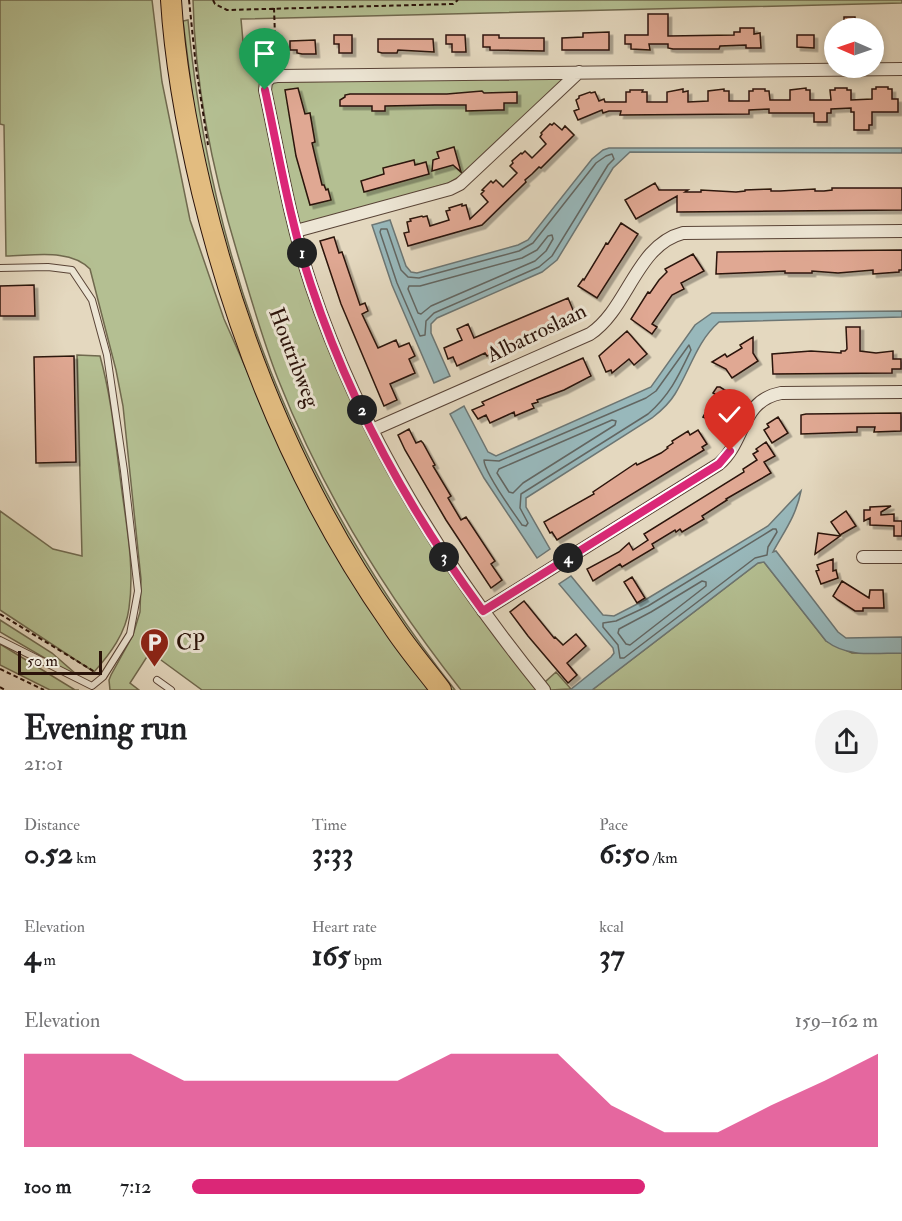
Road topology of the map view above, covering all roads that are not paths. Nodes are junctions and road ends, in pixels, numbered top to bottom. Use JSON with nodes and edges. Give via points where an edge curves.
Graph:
{"nodes":[{"id":1,"x":171,"y":0,"type":"edge"},
{"id":2,"x":902,"y":69,"type":"edge"},
{"id":3,"x":579,"y":72,"type":"junction"},
{"id":4,"x":296,"y":231,"type":"junction"},
{"id":5,"x":902,"y":231,"type":"edge"},
{"id":6,"x":0,"y":268,"type":"edge"},
{"id":7,"x":902,"y":392,"type":"edge"},
{"id":8,"x":372,"y":430,"type":"junction"},
{"id":9,"x":862,"y":557,"type":"dead end"},
{"id":10,"x":902,"y":557,"type":"edge"},
{"id":11,"x":483,"y":611,"type":"junction"},
{"id":12,"x":0,"y":640,"type":"edge"},
{"id":13,"x":157,"y":680,"type":"dead end"},
{"id":14,"x":171,"y":690,"type":"edge"},
{"id":15,"x":441,"y":690,"type":"edge"},
{"id":16,"x":544,"y":690,"type":"edge"}],
"edges":[{"from":1,"to":15,"type":"main road","name":"Houtribweg","via":[[188,132],[218,256],[255,368],[300,467],[347,554],[392,625]]},
{"from":2,"to":3,"type":"street"},
{"from":3,"to":4,"type":"street","via":[[460,184]]},
{"from":3,"to":4,"type":"street","via":[[271,77],[265,90]]},
{"from":4,"to":8,"type":"street","via":[[331,339]]},
{"from":5,"to":8,"type":"street","name":"Albatroslaan","via":[[672,236],[657,246],[609,316],[590,334]]},
{"from":6,"to":12,"type":"lane","via":[[72,270],[93,300],[107,354],[138,591],[130,633],[103,677],[92,686]]},
{"from":7,"to":11,"type":"street","via":[[781,393],[765,398],[752,409],[719,464]]},
{"from":8,"to":11,"type":"street","via":[[424,526]]},
{"from":9,"to":10,"type":"street"},
{"from":11,"to":16,"type":"street"},
{"from":13,"to":14,"type":"lane"}]}
